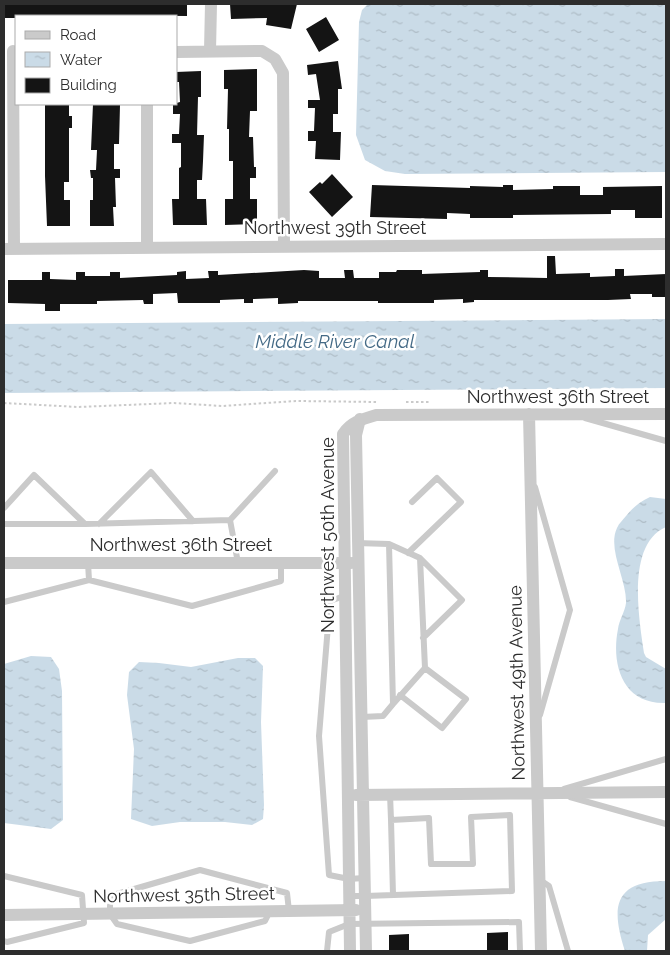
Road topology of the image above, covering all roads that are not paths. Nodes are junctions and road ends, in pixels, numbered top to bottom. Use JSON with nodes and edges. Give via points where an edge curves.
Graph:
{"nodes":[{"id":1,"x":211,"y":4,"type":"edge"},
{"id":2,"x":11,"y":51,"type":"edge"},
{"id":3,"x":210,"y":51,"type":"junction"},
{"id":4,"x":178,"y":52,"type":"edge"},
{"id":5,"x":147,"y":105,"type":"edge"},
{"id":6,"x":666,"y":244,"type":"edge"},
{"id":7,"x":284,"y":246,"type":"junction"},
{"id":8,"x":147,"y":248,"type":"junction"},
{"id":9,"x":9,"y":249,"type":"edge"},
{"id":10,"x":528,"y":414,"type":"junction"},
{"id":11,"x":571,"y":414,"type":"junction"},
{"id":12,"x":666,"y":414,"type":"edge"},
{"id":13,"x":360,"y":419,"type":"junction"},
{"id":14,"x":666,"y":441,"type":"edge"},
{"id":15,"x":530,"y":467,"type":"junction"},
{"id":16,"x":275,"y":471,"type":"dead end"},
{"id":17,"x":412,"y":502,"type":"dead end"},
{"id":18,"x":4,"y":508,"type":"edge"},
{"id":19,"x":230,"y":520,"type":"junction"},
{"id":20,"x":193,"y":521,"type":"junction"},
{"id":21,"x":4,"y":524,"type":"edge"},
{"id":22,"x":86,"y":524,"type":"junction"},
{"id":23,"x":99,"y":524,"type":"junction"},
{"id":24,"x":358,"y":542,"type":"junction"},
{"id":25,"x":344,"y":543,"type":"junction"},
{"id":26,"x":389,"y":544,"type":"junction"},
{"id":27,"x":408,"y":553,"type":"junction"},
{"id":28,"x":420,"y":558,"type":"junction"},
{"id":29,"x":4,"y":563,"type":"edge"},
{"id":30,"x":88,"y":563,"type":"junction"},
{"id":31,"x":238,"y":563,"type":"junction"},
{"id":32,"x":281,"y":563,"type":"junction"},
{"id":33,"x":344,"y":563,"type":"junction"},
{"id":34,"x":359,"y":563,"type":"junction"},
{"id":35,"x":89,"y":580,"type":"junction"},
{"id":36,"x":345,"y":595,"type":"junction"},
{"id":37,"x":359,"y":595,"type":"junction"},
{"id":38,"x":4,"y":602,"type":"edge"},
{"id":39,"x":423,"y":638,"type":"junction"},
{"id":40,"x":425,"y":668,"type":"junction"},
{"id":41,"x":400,"y":695,"type":"junction"},
{"id":42,"x":393,"y":704,"type":"junction"},
{"id":43,"x":362,"y":717,"type":"junction"},
{"id":44,"x":536,"y":728,"type":"junction"},
{"id":45,"x":666,"y":759,"type":"edge"},
{"id":46,"x":537,"y":792,"type":"junction"},
{"id":47,"x":553,"y":792,"type":"junction"},
{"id":48,"x":666,"y":792,"type":"edge"},
{"id":49,"x":390,"y":794,"type":"junction"},
{"id":50,"x":348,"y":795,"type":"junction"},
{"id":51,"x":363,"y":795,"type":"junction"},
{"id":52,"x":391,"y":820,"type":"junction"},
{"id":53,"x":666,"y":824,"type":"edge"},
{"id":54,"x":4,"y":876,"type":"edge"},
{"id":55,"x":364,"y":878,"type":"junction"},
{"id":56,"x":349,"y":879,"type":"junction"},
{"id":57,"x":540,"y":880,"type":"junction"},
{"id":58,"x":393,"y":895,"type":"junction"},
{"id":59,"x":349,"y":896,"type":"junction"},
{"id":60,"x":365,"y":896,"type":"junction"},
{"id":61,"x":349,"y":910,"type":"junction"},
{"id":62,"x":365,"y":910,"type":"junction"},
{"id":63,"x":270,"y":911,"type":"junction"},
{"id":64,"x":289,"y":911,"type":"junction"},
{"id":65,"x":84,"y":914,"type":"junction"},
{"id":66,"x":110,"y":914,"type":"junction"},
{"id":67,"x":4,"y":916,"type":"edge"},
{"id":68,"x":349,"y":924,"type":"junction"},
{"id":69,"x":365,"y":924,"type":"junction"},
{"id":70,"x":4,"y":941,"type":"edge"},
{"id":71,"x":327,"y":951,"type":"edge"},
{"id":72,"x":350,"y":951,"type":"edge"},
{"id":73,"x":366,"y":951,"type":"edge"},
{"id":74,"x":520,"y":951,"type":"edge"},
{"id":75,"x":541,"y":951,"type":"edge"},
{"id":76,"x":568,"y":951,"type":"edge"}],
"edges":[{"from":1,"to":3,"type":"street"},
{"from":2,"to":9,"type":"street"},
{"from":3,"to":4,"type":"street"},
{"from":3,"to":7,"type":"street","via":[[262,51],[275,59],[283,72]]},
{"from":5,"to":8,"type":"street"},
{"from":6,"to":7,"type":"street","name":"Northwest 39th Street"},
{"from":7,"to":8,"type":"street","name":"Northwest 39th Street"},
{"from":8,"to":9,"type":"street","name":"Northwest 39th Street"},
{"from":10,"to":11,"type":"street","name":"Northwest 36th Street"},
{"from":10,"to":13,"type":"street","name":"Northwest 36th Street","via":[[376,415]]},
{"from":10,"to":15,"type":"street","name":"Northwest 49th Avenue"},
{"from":11,"to":12,"type":"street","name":"Northwest 36th Street"},
{"from":11,"to":14,"type":"lane"},
{"from":13,"to":24,"type":"street","name":"Northwest 50th Avenue","via":[[356,435]]},
{"from":13,"to":25,"type":"street","name":"Northwest 50th Avenue","via":[[348,426],[343,434]]},
{"from":15,"to":44,"type":"street","name":"Northwest 49th Avenue"},
{"from":15,"to":44,"type":"lane","via":[[570,610]]},
{"from":16,"to":19,"type":"lane"},
{"from":17,"to":27,"type":"lane","via":[[437,478],[461,502]]},
{"from":18,"to":22,"type":"lane","via":[[34,475]]},
{"from":19,"to":20,"type":"lane"},
{"from":19,"to":31,"type":"lane"},
{"from":20,"to":23,"type":"lane"},
{"from":20,"to":23,"type":"lane","via":[[151,472]]},
{"from":21,"to":22,"type":"lane"},
{"from":22,"to":23,"type":"lane"},
{"from":24,"to":25,"type":"lane"},
{"from":24,"to":26,"type":"lane"},
{"from":24,"to":34,"type":"street","name":"Northwest 50th Avenue"},
{"from":25,"to":33,"type":"street","name":"Northwest 50th Avenue"},
{"from":26,"to":27,"type":"lane"},
{"from":26,"to":42,"type":"lane"},
{"from":27,"to":28,"type":"lane"},
{"from":28,"to":39,"type":"lane"},
{"from":28,"to":39,"type":"lane","via":[[462,600]]},
{"from":29,"to":30,"type":"street","name":"Northwest 36th Street"},
{"from":30,"to":31,"type":"street","name":"Northwest 36th Street"},
{"from":30,"to":35,"type":"lane"},
{"from":31,"to":32,"type":"street","name":"Northwest 36th Street"},
{"from":32,"to":33,"type":"street","name":"Northwest 36th Street"},
{"from":32,"to":35,"type":"lane","via":[[281,582],[192,606]]},
{"from":33,"to":34,"type":"street","name":"Northwest 36th Street"},
{"from":33,"to":36,"type":"street","name":"Northwest 50th Avenue"},
{"from":34,"to":37,"type":"street","name":"Northwest 50th Avenue"},
{"from":35,"to":38,"type":"lane"},
{"from":36,"to":37,"type":"lane"},
{"from":36,"to":50,"type":"street","name":"Northwest 50th Avenue"},
{"from":36,"to":56,"type":"lane","via":[[330,601],[320,736],[329,875]]},
{"from":37,"to":43,"type":"street","name":"Northwest 50th Avenue"},
{"from":39,"to":40,"type":"lane"},
{"from":40,"to":41,"type":"lane"},
{"from":40,"to":41,"type":"lane","via":[[466,700],[442,728]]},
{"from":41,"to":42,"type":"lane"},
{"from":42,"to":43,"type":"lane","via":[[383,716]]},
{"from":43,"to":51,"type":"street","name":"Northwest 50th Avenue"},
{"from":44,"to":46,"type":"street","name":"Northwest 49th Avenue"},
{"from":45,"to":47,"type":"lane"},
{"from":46,"to":47,"type":"street"},
{"from":46,"to":49,"type":"street"},
{"from":46,"to":57,"type":"street","name":"Northwest 49th Avenue"},
{"from":47,"to":48,"type":"street"},
{"from":47,"to":53,"type":"lane"},
{"from":49,"to":51,"type":"street"},
{"from":49,"to":52,"type":"lane"},
{"from":50,"to":51,"type":"street"},
{"from":50,"to":56,"type":"street","name":"Northwest 50th Avenue"},
{"from":51,"to":55,"type":"street","name":"Northwest 50th Avenue"},
{"from":52,"to":58,"type":"lane"},
{"from":52,"to":58,"type":"lane","via":[[429,818],[431,864],[473,864],[471,817],[510,815],[512,891]]},
{"from":54,"to":65,"type":"lane","via":[[82,895]]},
{"from":55,"to":56,"type":"lane"},
{"from":55,"to":60,"type":"street","name":"Northwest 50th Avenue"},
{"from":56,"to":59,"type":"street","name":"Northwest 50th Avenue"},
{"from":57,"to":75,"type":"street","name":"Northwest 49th Avenue"},
{"from":57,"to":76,"type":"lane","via":[[549,886]]},
{"from":58,"to":60,"type":"lane"},
{"from":59,"to":60,"type":"lane"},
{"from":59,"to":61,"type":"street","name":"Northwest 50th Avenue"},
{"from":60,"to":62,"type":"street","name":"Northwest 50th Avenue"},
{"from":61,"to":62,"type":"street","name":"Northwest 35th Street"},
{"from":61,"to":64,"type":"street","name":"Northwest 35th Street"},
{"from":61,"to":68,"type":"street","name":"Northwest 50th Avenue"},
{"from":62,"to":69,"type":"street","name":"Northwest 50th Avenue"},
{"from":63,"to":64,"type":"street","name":"Northwest 35th Street"},
{"from":63,"to":66,"type":"street","name":"Northwest 35th Street"},
{"from":63,"to":66,"type":"lane","via":[[265,921],[190,941],[117,924]]},
{"from":64,"to":66,"type":"lane","via":[[288,893],[200,870],[110,896]]},
{"from":65,"to":66,"type":"street","name":"Northwest 35th Street"},
{"from":65,"to":67,"type":"street","name":"Northwest 35th Street"},
{"from":65,"to":70,"type":"lane","via":[[84,923]]},
{"from":68,"to":69,"type":"lane"},
{"from":68,"to":71,"type":"lane","via":[[328,932]]},
{"from":68,"to":72,"type":"street","name":"Northwest 50th Avenue"},
{"from":69,"to":73,"type":"street","name":"Northwest 50th Avenue"},
{"from":69,"to":74,"type":"lane","via":[[519,922]]}]}
